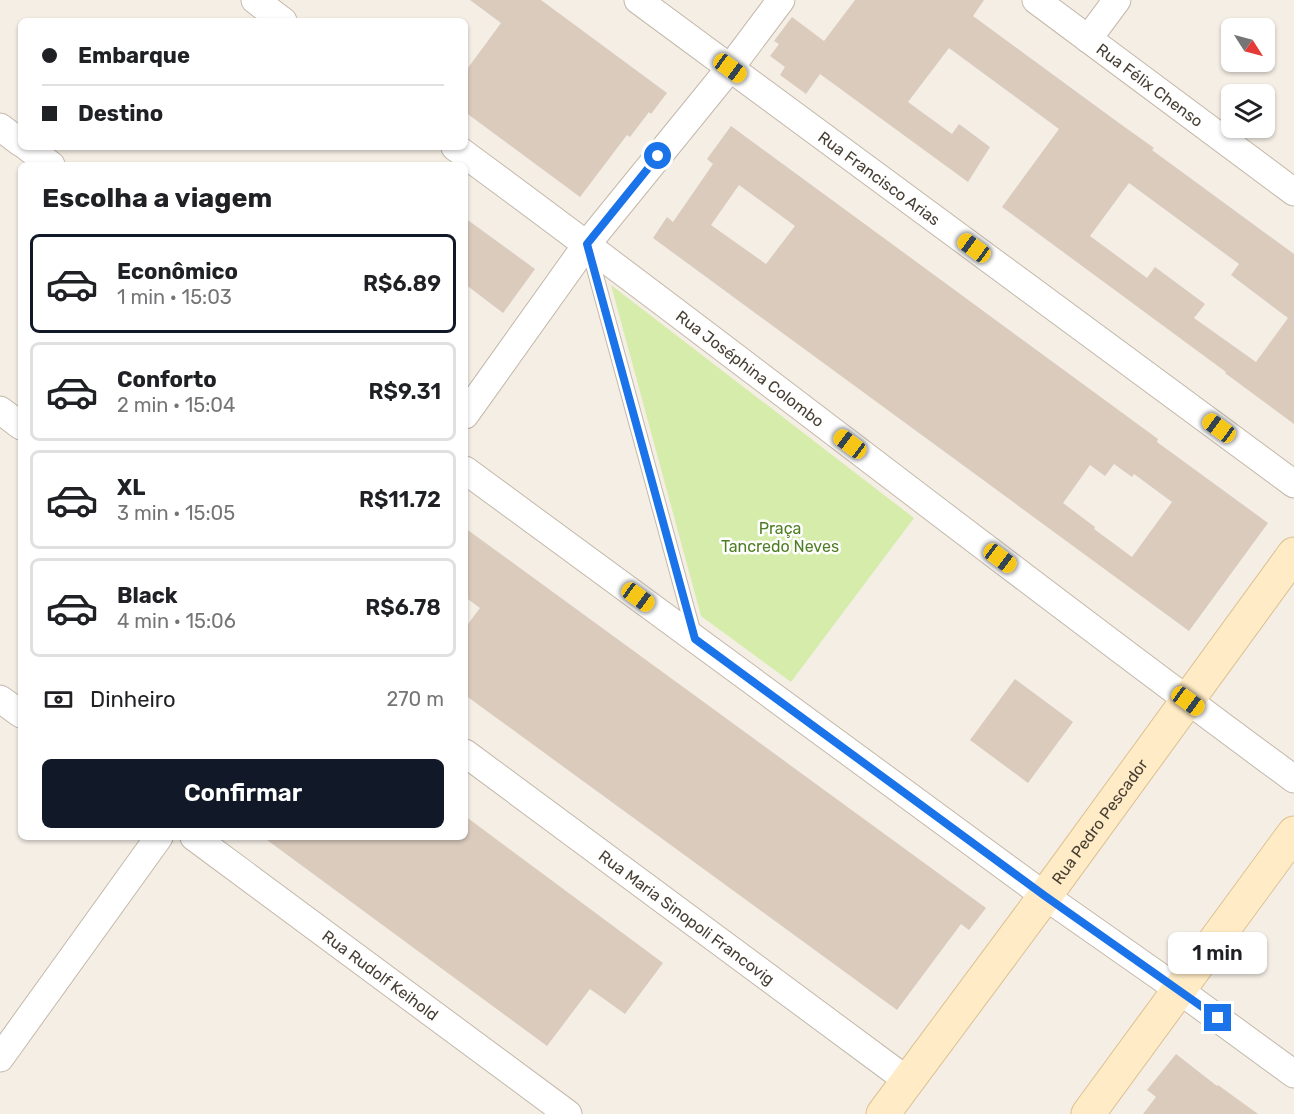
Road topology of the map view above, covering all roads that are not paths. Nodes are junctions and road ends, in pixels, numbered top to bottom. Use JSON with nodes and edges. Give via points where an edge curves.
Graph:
{"nodes":[{"id":1,"x":255,"y":0,"type":"edge"},
{"id":2,"x":638,"y":0,"type":"edge"},
{"id":3,"x":781,"y":0,"type":"edge"},
{"id":4,"x":1036,"y":0,"type":"edge"},
{"id":5,"x":1117,"y":0,"type":"edge"},
{"id":6,"x":279,"y":18,"type":"edge"},
{"id":7,"x":1088,"y":39,"type":"junction"},
{"id":8,"x":730,"y":68,"type":"junction"},
{"id":9,"x":0,"y":127,"type":"edge"},
{"id":10,"x":18,"y":141,"type":"edge"},
{"id":11,"x":31,"y":150,"type":"edge"},
{"id":12,"x":459,"y":150,"type":"edge"},
{"id":13,"x":47,"y":162,"type":"edge"},
{"id":14,"x":1294,"y":192,"type":"edge"},
{"id":15,"x":587,"y":244,"type":"junction"},
{"id":16,"x":0,"y":410,"type":"edge"},
{"id":17,"x":468,"y":411,"type":"edge"},
{"id":18,"x":18,"y":424,"type":"edge"},
{"id":19,"x":468,"y":472,"type":"edge"},
{"id":20,"x":1294,"y":484,"type":"edge"},
{"id":21,"x":1294,"y":554,"type":"edge"},
{"id":22,"x":695,"y":639,"type":"junction"},
{"id":23,"x":0,"y":699,"type":"edge"},
{"id":24,"x":1188,"y":701,"type":"junction"},
{"id":25,"x":18,"y":712,"type":"edge"},
{"id":26,"x":468,"y":755,"type":"edge"},
{"id":27,"x":1294,"y":779,"type":"edge"},
{"id":28,"x":1294,"y":833,"type":"edge"},
{"id":29,"x":157,"y":840,"type":"edge"},
{"id":30,"x":198,"y":840,"type":"edge"},
{"id":31,"x":1045,"y":896,"type":"junction"},
{"id":32,"x":1179,"y":990,"type":"junction"},
{"id":33,"x":0,"y":1058,"type":"edge"},
{"id":34,"x":1294,"y":1074,"type":"edge"},
{"id":35,"x":908,"y":1081,"type":"junction"},
{"id":36,"x":568,"y":1114,"type":"edge"},
{"id":37,"x":883,"y":1114,"type":"edge"},
{"id":38,"x":1088,"y":1114,"type":"edge"}],
"edges":[{"from":1,"to":6,"type":"street"},
{"from":2,"to":8,"type":"street","name":"Rua Francisco Arias"},
{"from":3,"to":8,"type":"street"},
{"from":4,"to":7,"type":"street","name":"Rua Félix Chenso"},
{"from":5,"to":7,"type":"street"},
{"from":7,"to":14,"type":"street","name":"Rua Félix Chenso"},
{"from":8,"to":15,"type":"street"},
{"from":8,"to":20,"type":"street","name":"Rua Francisco Arias"},
{"from":9,"to":10,"type":"street"},
{"from":11,"to":13,"type":"street"},
{"from":12,"to":15,"type":"street","name":"Rua Joséphina Colombo"},
{"from":15,"to":17,"type":"street"},
{"from":15,"to":22,"type":"lane"},
{"from":15,"to":24,"type":"street","name":"Rua Joséphina Colombo"},
{"from":16,"to":18,"type":"street"},
{"from":19,"to":22,"type":"street"},
{"from":21,"to":24,"type":"street","name":"Rua Pedro Pescador"},
{"from":22,"to":31,"type":"street"},
{"from":23,"to":25,"type":"street"},
{"from":24,"to":27,"type":"street","name":"Rua Joséphina Colombo"},
{"from":24,"to":31,"type":"street","name":"Rua Pedro Pescador"},
{"from":26,"to":35,"type":"street","name":"Rua Maria Sinopoli Francovig"},
{"from":28,"to":32,"type":"street"},
{"from":29,"to":33,"type":"street"},
{"from":30,"to":36,"type":"street","name":"Rua Rudolf Keihold"},
{"from":31,"to":32,"type":"street"},
{"from":31,"to":35,"type":"street","name":"Rua Pedro Pescador"},
{"from":32,"to":34,"type":"street"},
{"from":32,"to":38,"type":"street"},
{"from":35,"to":37,"type":"street","name":"Rua Pedro Pescador"}]}
